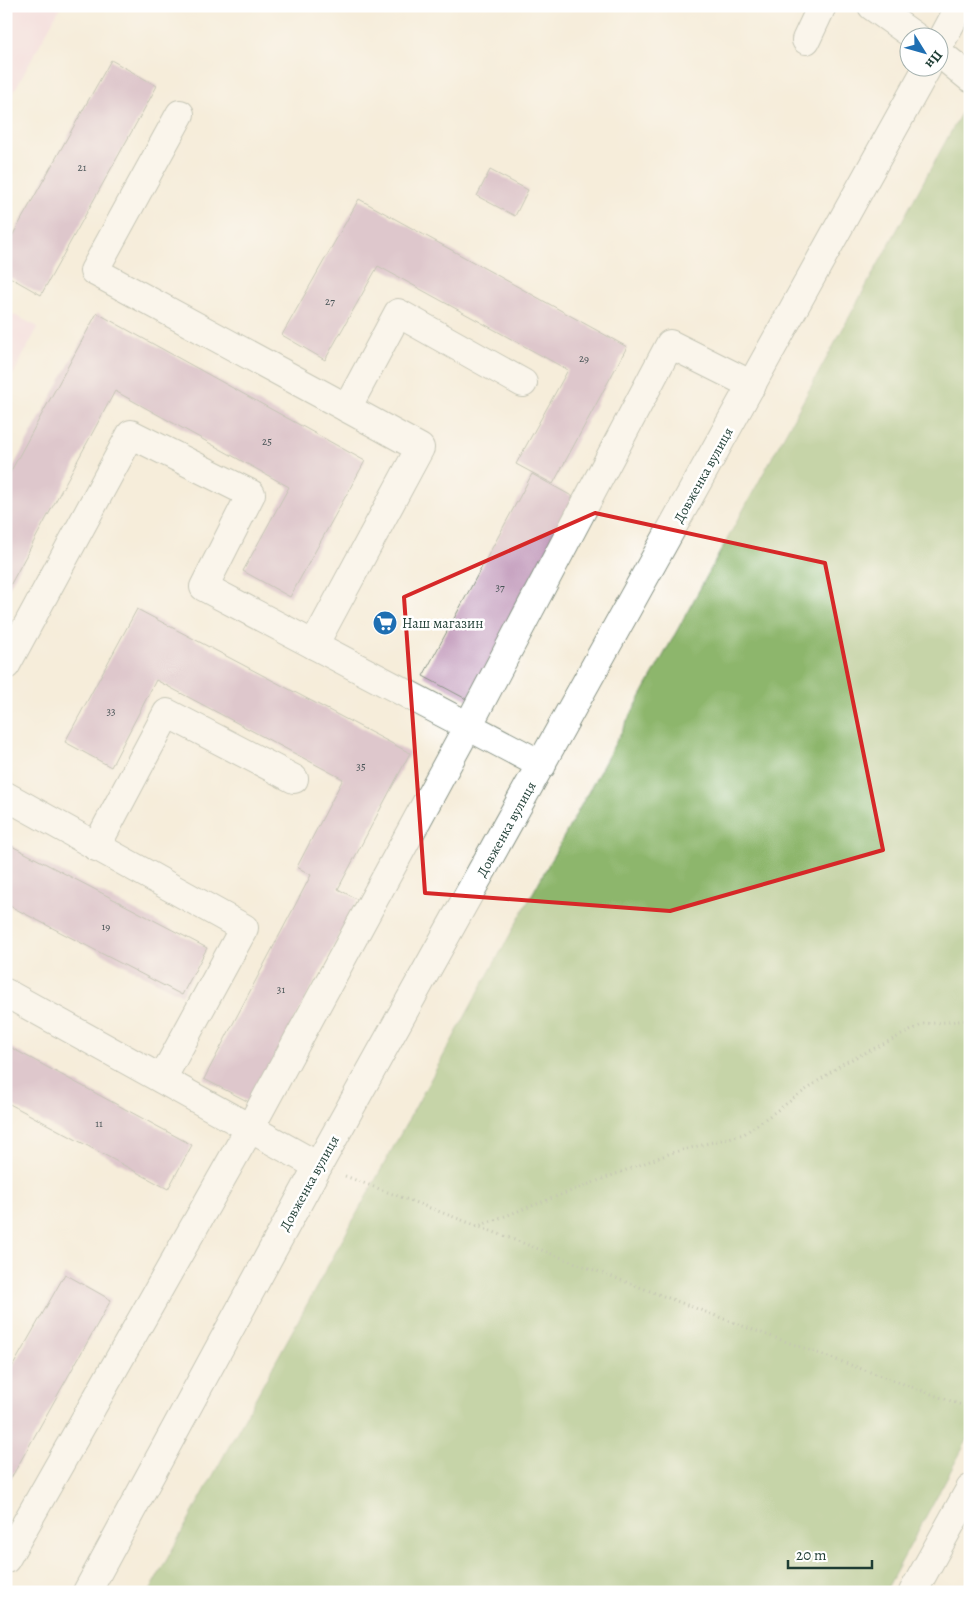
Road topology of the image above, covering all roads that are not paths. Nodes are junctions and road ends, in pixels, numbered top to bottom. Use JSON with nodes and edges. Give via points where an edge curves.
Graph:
{"nodes":[{"id":1,"x":822,"y":6,"type":"edge"},
{"id":2,"x":872,"y":6,"type":"edge"},
{"id":3,"x":960,"y":6,"type":"edge"},
{"id":4,"x":904,"y":28,"type":"edge"},
{"id":5,"x":948,"y":28,"type":"edge"},
{"id":6,"x":806,"y":40,"type":"dead end"},
{"id":7,"x":948,"y":60,"type":"edge"},
{"id":8,"x":921,"y":78,"type":"edge"},
{"id":9,"x":970,"y":78,"type":"edge"},
{"id":10,"x":180,"y":114,"type":"dead end"},
{"id":11,"x":522,"y":383,"type":"dead end"},
{"id":12,"x":752,"y":385,"type":"junction"},
{"id":13,"x":348,"y":408,"type":"junction"},
{"id":14,"x":314,"y":645,"type":"junction"},
{"id":15,"x":6,"y":665,"type":"edge"},
{"id":16,"x":468,"y":726,"type":"junction"},
{"id":17,"x":542,"y":765,"type":"junction"},
{"id":18,"x":294,"y":780,"type":"dead end"},
{"id":19,"x":6,"y":796,"type":"edge"},
{"id":20,"x":96,"y":847,"type":"junction"},
{"id":21,"x":6,"y":993,"type":"edge"},
{"id":22,"x":162,"y":1079,"type":"junction"},
{"id":23,"x":250,"y":1128,"type":"junction"},
{"id":24,"x":318,"y":1166,"type":"junction"},
{"id":25,"x":970,"y":1489,"type":"edge"},
{"id":26,"x":6,"y":1559,"type":"edge"},
{"id":27,"x":87,"y":1592,"type":"edge"},
{"id":28,"x":914,"y":1592,"type":"edge"}],
"edges":[{"from":1,"to":6,"type":"street"},
{"from":2,"to":4,"type":"street"},
{"from":3,"to":5,"type":"street"},
{"from":7,"to":9,"type":"street"},
{"from":8,"to":12,"type":"street","name":"Довженка вулиця"},
{"from":10,"to":13,"type":"street","via":[[94,270]]},
{"from":11,"to":13,"type":"street","via":[[398,313]]},
{"from":12,"to":16,"type":"street","via":[[670,344]]},
{"from":12,"to":17,"type":"street","name":"Довженка вулиця"},
{"from":13,"to":14,"type":"street","via":[[420,448]]},
{"from":14,"to":15,"type":"street","via":[[204,587],[251,494],[131,434]]},
{"from":14,"to":16,"type":"street"},
{"from":16,"to":17,"type":"street"},
{"from":16,"to":23,"type":"street"},
{"from":17,"to":24,"type":"street","name":"Довженка вулиця"},
{"from":18,"to":20,"type":"street","via":[[167,713]]},
{"from":19,"to":20,"type":"street"},
{"from":20,"to":22,"type":"street","via":[[244,928]]},
{"from":21,"to":22,"type":"street"},
{"from":22,"to":23,"type":"street"},
{"from":23,"to":24,"type":"street"},
{"from":23,"to":26,"type":"street"},
{"from":24,"to":27,"type":"street","name":"Довженка вулиця"},
{"from":25,"to":28,"type":"street"}]}
